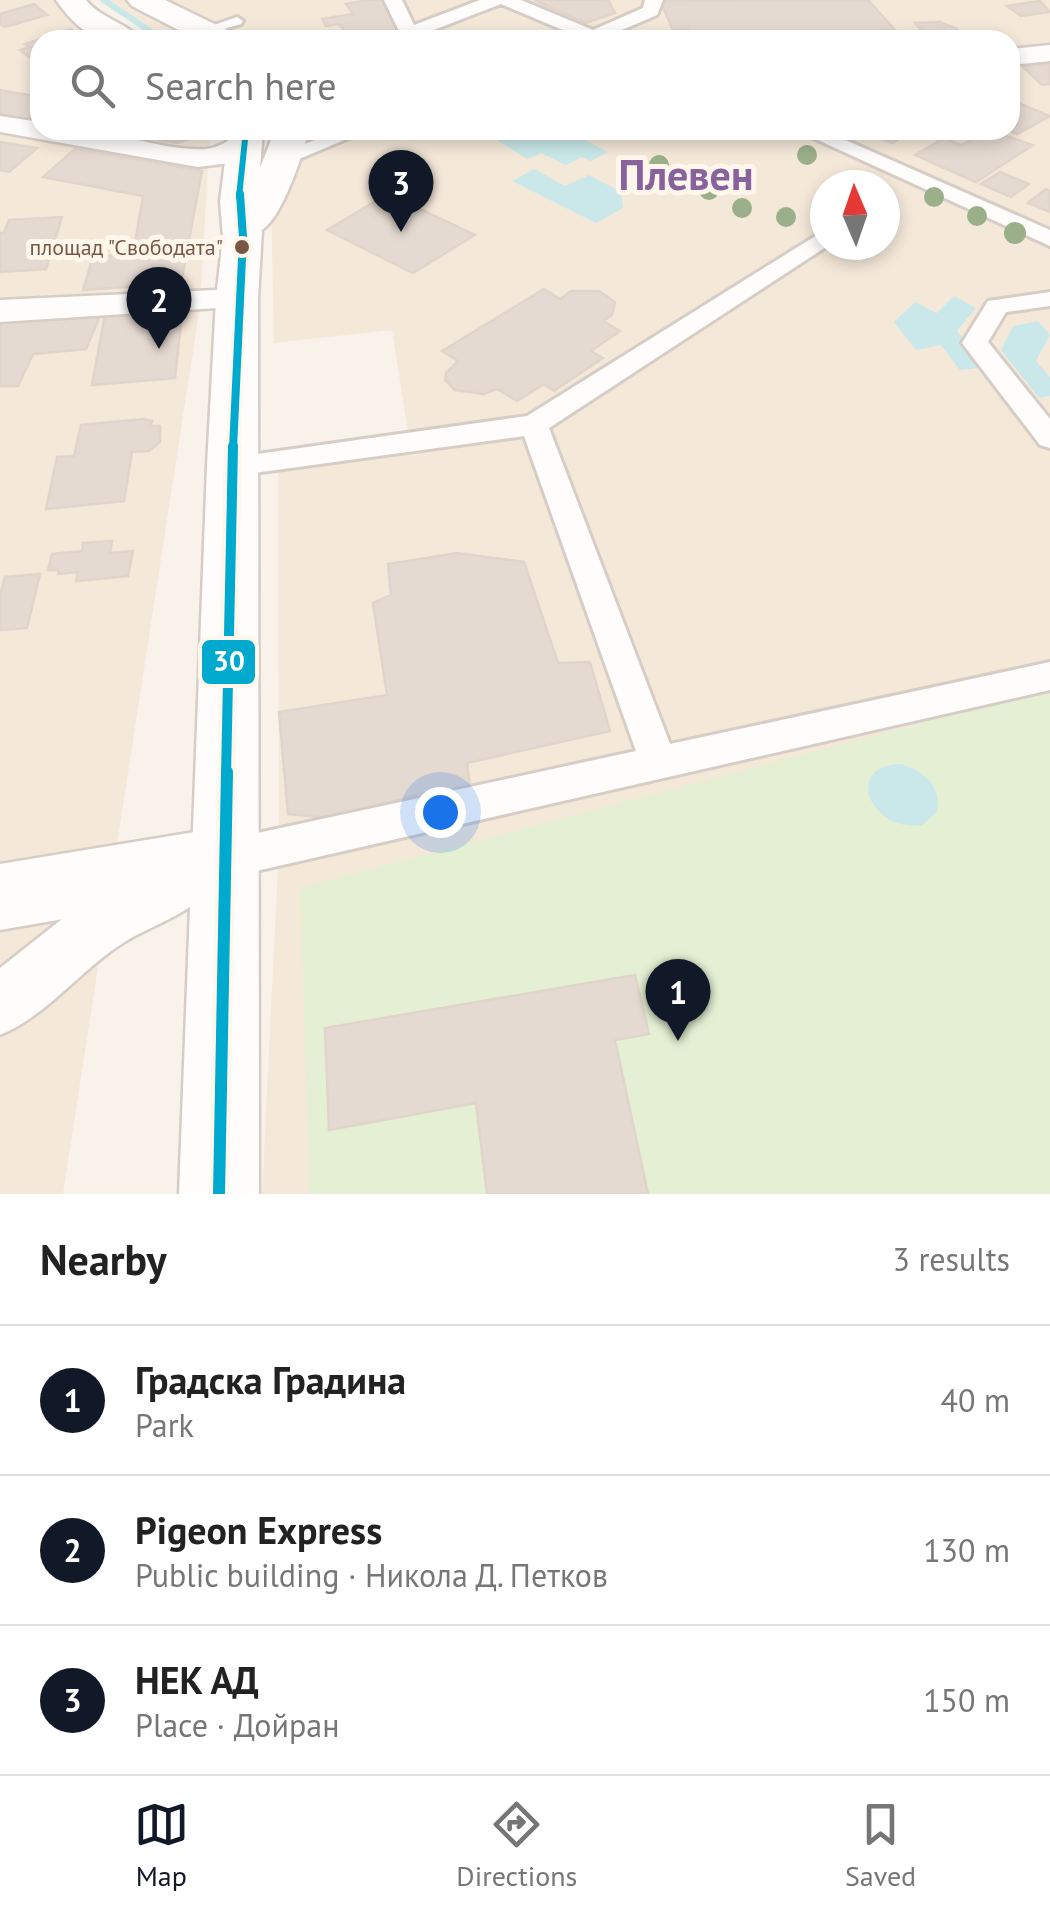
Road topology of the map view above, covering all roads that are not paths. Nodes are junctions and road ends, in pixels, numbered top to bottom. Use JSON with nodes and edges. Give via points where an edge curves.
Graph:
{"nodes":[{"id":1,"x":71,"y":0,"type":"edge"},
{"id":2,"x":142,"y":0,"type":"edge"},
{"id":3,"x":393,"y":0,"type":"edge"},
{"id":4,"x":496,"y":0,"type":"edge"},
{"id":5,"x":506,"y":0,"type":"edge"},
{"id":6,"x":654,"y":0,"type":"edge"},
{"id":7,"x":106,"y":30,"type":"edge"},
{"id":8,"x":218,"y":30,"type":"edge"},
{"id":9,"x":406,"y":30,"type":"edge"},
{"id":10,"x":424,"y":30,"type":"edge"},
{"id":11,"x":573,"y":30,"type":"edge"},
{"id":12,"x":612,"y":30,"type":"edge"},
{"id":13,"x":1050,"y":54,"type":"edge"},
{"id":14,"x":1020,"y":56,"type":"edge"},
{"id":15,"x":0,"y":124,"type":"edge"},
{"id":16,"x":30,"y":129,"type":"edge"},
{"id":17,"x":93,"y":140,"type":"edge"},
{"id":18,"x":242,"y":140,"type":"edge"},
{"id":19,"x":245,"y":140,"type":"edge"},
{"id":20,"x":829,"y":140,"type":"edge"},
{"id":21,"x":288,"y":143,"type":"edge"},
{"id":22,"x":916,"y":178,"type":"junction"},
{"id":23,"x":900,"y":188,"type":"edge"},
{"id":24,"x":243,"y":237,"type":"junction"},
{"id":25,"x":1050,"y":239,"type":"edge"},
{"id":26,"x":810,"y":247,"type":"edge"},
{"id":27,"x":1050,"y":298,"type":"edge"},
{"id":28,"x":237,"y":299,"type":"junction"},
{"id":29,"x":0,"y":312,"type":"edge"},
{"id":30,"x":534,"y":425,"type":"junction"},
{"id":31,"x":1050,"y":438,"type":"edge"},
{"id":32,"x":232,"y":466,"type":"junction"},
{"id":33,"x":1050,"y":676,"type":"edge"},
{"id":34,"x":658,"y":764,"type":"junction"},
{"id":35,"x":225,"y":859,"type":"junction"},
{"id":36,"x":0,"y":897,"type":"edge"},
{"id":37,"x":0,"y":1005,"type":"edge"},
{"id":38,"x":220,"y":1194,"type":"edge"}],
"edges":[{"from":1,"to":7,"type":"main road","via":[[85,19]]},
{"from":2,"to":8,"type":"main road"},
{"from":3,"to":9,"type":"street"},
{"from":4,"to":10,"type":"street"},
{"from":5,"to":11,"type":"street"},
{"from":6,"to":12,"type":"street","via":[[651,12]]},
{"from":13,"to":14,"type":"street"},
{"from":15,"to":16,"type":"street"},
{"from":17,"to":18,"type":"street","via":[[198,158],[229,156]]},
{"from":19,"to":24,"type":"main road"},
{"from":20,"to":22,"type":"street"},
{"from":21,"to":24,"type":"main road"},
{"from":22,"to":23,"type":"street"},
{"from":22,"to":25,"type":"street"},
{"from":24,"to":28,"type":"main road"},
{"from":26,"to":30,"type":"street"},
{"from":27,"to":31,"type":"street","via":[[997,306],[975,343]]},
{"from":28,"to":29,"type":"street"},
{"from":28,"to":32,"type":"main road"},
{"from":30,"to":32,"type":"street"},
{"from":30,"to":34,"type":"street"},
{"from":32,"to":35,"type":"main road"},
{"from":33,"to":34,"type":"street"},
{"from":34,"to":35,"type":"street"},
{"from":35,"to":36,"type":"main road"},
{"from":35,"to":37,"type":"street","via":[[100,924]]},
{"from":35,"to":38,"type":"main road"}]}
